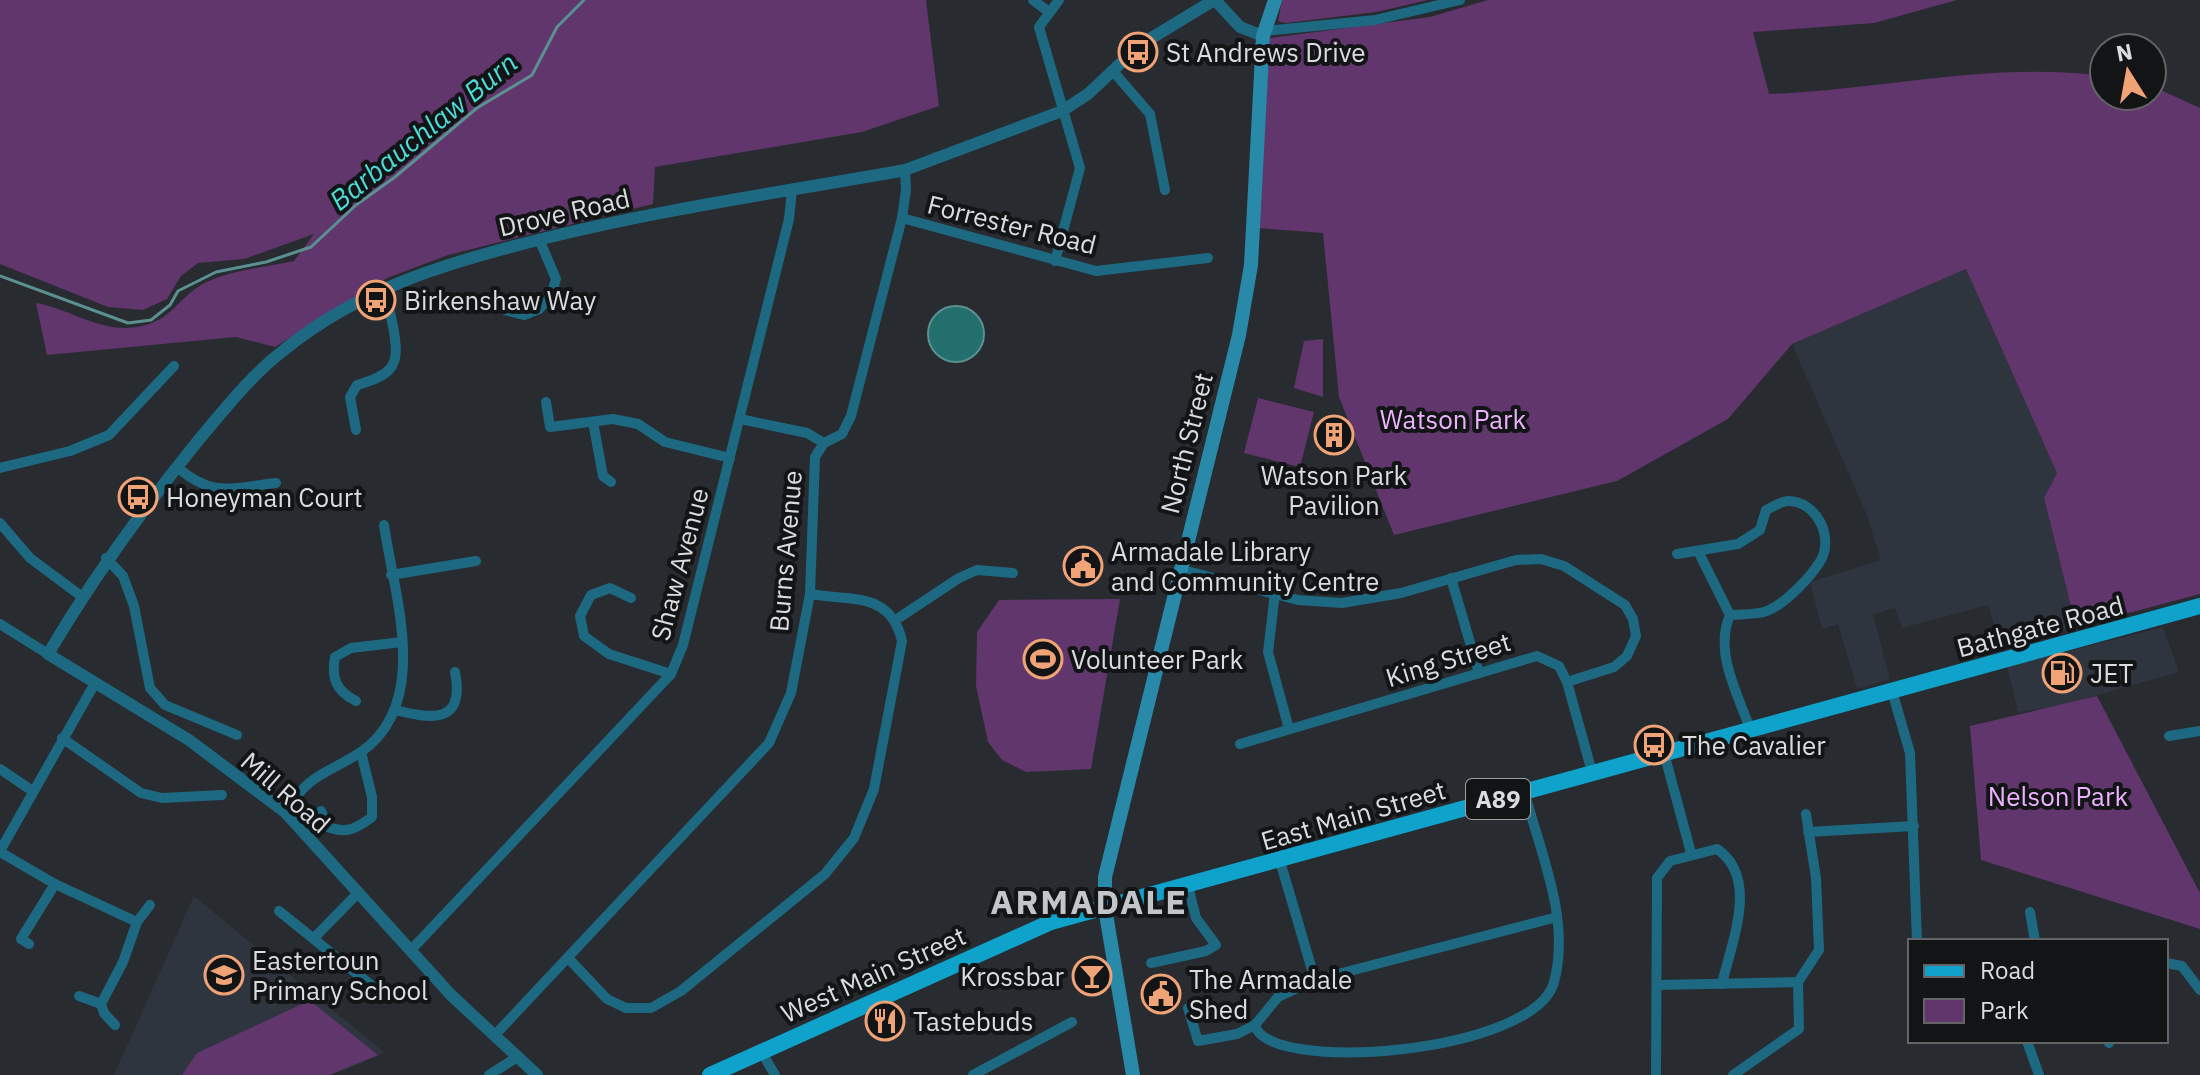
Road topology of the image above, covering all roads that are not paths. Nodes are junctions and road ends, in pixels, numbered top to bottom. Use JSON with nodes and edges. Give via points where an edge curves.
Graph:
{"nodes":[{"id":1,"x":1033,"y":0,"type":"edge"},
{"id":2,"x":1059,"y":0,"type":"edge"},
{"id":3,"x":1214,"y":0,"type":"edge"},
{"id":4,"x":1275,"y":0,"type":"edge"},
{"id":5,"x":1460,"y":0,"type":"edge"},
{"id":6,"x":1049,"y":12,"type":"junction"},
{"id":7,"x":1264,"y":34,"type":"junction"},
{"id":8,"x":1112,"y":70,"type":"junction"},
{"id":9,"x":1062,"y":111,"type":"junction"},
{"id":10,"x":905,"y":170,"type":"junction"},
{"id":11,"x":792,"y":190,"type":"junction"},
{"id":12,"x":1165,"y":190,"type":"dead end"},
{"id":13,"x":902,"y":218,"type":"junction"},
{"id":14,"x":539,"y":239,"type":"junction"},
{"id":15,"x":1208,"y":258,"type":"dead end"},
{"id":16,"x":1055,"y":261,"type":"junction"},
{"id":17,"x":383,"y":289,"type":"junction"},
{"id":18,"x":505,"y":310,"type":"dead end"},
{"id":19,"x":174,"y":366,"type":"dead end"},
{"id":20,"x":546,"y":402,"type":"dead end"},
{"id":21,"x":740,"y":419,"type":"junction"},
{"id":22,"x":593,"y":422,"type":"junction"},
{"id":23,"x":356,"y":430,"type":"dead end"},
{"id":24,"x":824,"y":443,"type":"junction"},
{"id":25,"x":730,"y":458,"type":"junction"},
{"id":26,"x":177,"y":467,"type":"junction"},
{"id":27,"x":0,"y":468,"type":"edge"},
{"id":28,"x":611,"y":482,"type":"dead end"},
{"id":29,"x":276,"y":483,"type":"dead end"},
{"id":30,"x":0,"y":523,"type":"edge"},
{"id":31,"x":384,"y":525,"type":"dead end"},
{"id":32,"x":1698,"y":551,"type":"junction"},
{"id":33,"x":1677,"y":554,"type":"dead end"},
{"id":34,"x":106,"y":558,"type":"junction"},
{"id":35,"x":476,"y":561,"type":"dead end"},
{"id":36,"x":1179,"y":569,"type":"junction"},
{"id":37,"x":1013,"y":573,"type":"dead end"},
{"id":38,"x":391,"y":575,"type":"junction"},
{"id":39,"x":1451,"y":578,"type":"junction"},
{"id":40,"x":1275,"y":593,"type":"junction"},
{"id":41,"x":810,"y":594,"type":"junction"},
{"id":42,"x":81,"y":596,"type":"junction"},
{"id":43,"x":631,"y":598,"type":"dead end"},
{"id":44,"x":2200,"y":606,"type":"edge"},
{"id":45,"x":1730,"y":615,"type":"junction"},
{"id":46,"x":897,"y":619,"type":"junction"},
{"id":47,"x":0,"y":624,"type":"edge"},
{"id":48,"x":402,"y":642,"type":"junction"},
{"id":49,"x":48,"y":654,"type":"junction"},
{"id":50,"x":455,"y":672,"type":"dead end"},
{"id":51,"x":1479,"y":673,"type":"junction"},
{"id":52,"x":671,"y":674,"type":"junction"},
{"id":53,"x":1567,"y":682,"type":"junction"},
{"id":54,"x":95,"y":683,"type":"junction"},
{"id":55,"x":1892,"y":691,"type":"junction"},
{"id":56,"x":356,"y":701,"type":"dead end"},
{"id":57,"x":395,"y":710,"type":"junction"},
{"id":58,"x":1289,"y":729,"type":"junction"},
{"id":59,"x":1750,"y":729,"type":"junction"},
{"id":60,"x":2200,"y":731,"type":"edge"},
{"id":61,"x":237,"y":735,"type":"dead end"},
{"id":62,"x":2169,"y":736,"type":"dead end"},
{"id":63,"x":62,"y":738,"type":"junction"},
{"id":64,"x":1240,"y":744,"type":"dead end"},
{"id":65,"x":361,"y":752,"type":"junction"},
{"id":66,"x":1664,"y":753,"type":"junction"},
{"id":67,"x":0,"y":769,"type":"edge"},
{"id":68,"x":1592,"y":772,"type":"junction"},
{"id":69,"x":31,"y":790,"type":"junction"},
{"id":70,"x":1524,"y":791,"type":"junction"},
{"id":71,"x":222,"y":795,"type":"dead end"},
{"id":72,"x":321,"y":811,"type":"dead end"},
{"id":73,"x":285,"y":812,"type":"junction"},
{"id":74,"x":1806,"y":814,"type":"dead end"},
{"id":75,"x":1914,"y":826,"type":"junction"},
{"id":76,"x":1808,"y":832,"type":"junction"},
{"id":77,"x":0,"y":851,"type":"edge"},
{"id":78,"x":1691,"y":853,"type":"junction"},
{"id":79,"x":1280,"y":861,"type":"junction"},
{"id":80,"x":55,"y":884,"type":"junction"},
{"id":81,"x":1188,"y":886,"type":"junction"},
{"id":82,"x":359,"y":892,"type":"junction"},
{"id":83,"x":150,"y":905,"type":"dead end"},
{"id":84,"x":1105,"y":908,"type":"junction"},
{"id":85,"x":279,"y":911,"type":"dead end"},
{"id":86,"x":2030,"y":912,"type":"dead end"},
{"id":87,"x":1557,"y":917,"type":"junction"},
{"id":88,"x":137,"y":922,"type":"junction"},
{"id":89,"x":314,"y":938,"type":"junction"},
{"id":90,"x":20,"y":939,"type":"dead end"},
{"id":91,"x":1917,"y":939,"type":"edge"},
{"id":92,"x":2035,"y":939,"type":"edge"},
{"id":93,"x":412,"y":949,"type":"junction"},
{"id":94,"x":569,"y":959,"type":"junction"},
{"id":95,"x":1151,"y":963,"type":"dead end"},
{"id":96,"x":2168,"y":963,"type":"edge"},
{"id":97,"x":1315,"y":980,"type":"junction"},
{"id":98,"x":1798,"y":982,"type":"junction"},
{"id":99,"x":1722,"y":984,"type":"junction"},
{"id":100,"x":1657,"y":985,"type":"junction"},
{"id":101,"x":2200,"y":990,"type":"edge"},
{"id":102,"x":382,"y":994,"type":"dead end"},
{"id":103,"x":79,"y":996,"type":"dead end"},
{"id":104,"x":101,"y":1004,"type":"junction"},
{"id":105,"x":1188,"y":1008,"type":"dead end"},
{"id":106,"x":1072,"y":1022,"type":"dead end"},
{"id":107,"x":115,"y":1025,"type":"dead end"},
{"id":108,"x":1255,"y":1025,"type":"junction"},
{"id":109,"x":494,"y":1036,"type":"junction"},
{"id":110,"x":2028,"y":1043,"type":"edge"},
{"id":111,"x":761,"y":1051,"type":"junction"},
{"id":112,"x":1274,"y":1057,"type":"dead end"},
{"id":113,"x":1435,"y":1057,"type":"dead end"},
{"id":114,"x":516,"y":1058,"type":"junction"},
{"id":115,"x":489,"y":1075,"type":"edge"},
{"id":116,"x":537,"y":1075,"type":"edge"},
{"id":117,"x":710,"y":1075,"type":"edge"},
{"id":118,"x":775,"y":1075,"type":"edge"},
{"id":119,"x":973,"y":1075,"type":"edge"},
{"id":120,"x":1133,"y":1075,"type":"edge"},
{"id":121,"x":1656,"y":1075,"type":"edge"},
{"id":122,"x":1733,"y":1075,"type":"edge"},
{"id":123,"x":2039,"y":1075,"type":"edge"}],
"edges":[{"from":1,"to":6,"type":"street"},
{"from":2,"to":6,"type":"street"},
{"from":3,"to":7,"type":"street","via":[[1240,27]]},
{"from":3,"to":8,"type":"street","name":"Drove Road","via":[[1140,45]]},
{"from":4,"to":7,"type":"main road","name":"North Street"},
{"from":5,"to":7,"type":"street","via":[[1375,20]]},
{"from":6,"to":9,"type":"street","via":[[1039,27]]},
{"from":7,"to":36,"type":"main road","name":"North Street","via":[[1251,265],[1239,335]]},
{"from":8,"to":9,"type":"street","name":"Drove Road"},
{"from":8,"to":12,"type":"street","via":[[1150,114]]},
{"from":9,"to":10,"type":"street","name":"Drove Road"},
{"from":9,"to":16,"type":"street","via":[[1080,168]]},
{"from":10,"to":11,"type":"street","name":"Drove Road"},
{"from":10,"to":13,"type":"street","name":"Burns Avenue"},
{"from":11,"to":14,"type":"street","name":"Drove Road"},
{"from":11,"to":21,"type":"street","name":"Shaw Avenue"},
{"from":13,"to":16,"type":"street","name":"Forrester Road"},
{"from":13,"to":24,"type":"street","name":"Burns Avenue","via":[[851,416],[842,434]]},
{"from":14,"to":17,"type":"street","name":"Drove Road","via":[[462,258]]},
{"from":14,"to":18,"type":"street","via":[[556,279],[551,296],[524,315]]},
{"from":15,"to":16,"type":"street","name":"Forrester Road","via":[[1096,271]]},
{"from":17,"to":23,"type":"street","via":[[398,354],[380,379],[357,385],[350,397]]},
{"from":17,"to":26,"type":"street","name":"Drove Road","via":[[285,349],[243,387]]},
{"from":19,"to":27,"type":"street","via":[[109,435],[70,451]]},
{"from":20,"to":22,"type":"street","via":[[550,427]]},
{"from":21,"to":24,"type":"street","via":[[807,433]]},
{"from":21,"to":25,"type":"street","name":"Shaw Avenue"},
{"from":22,"to":25,"type":"street","via":[[638,424],[665,442]]},
{"from":22,"to":28,"type":"street","via":[[603,476]]},
{"from":24,"to":41,"type":"street","name":"Burns Avenue","via":[[815,457]]},
{"from":25,"to":52,"type":"street","name":"Shaw Avenue"},
{"from":26,"to":29,"type":"street","via":[[198,485],[215,490]]},
{"from":26,"to":34,"type":"street","name":"Drove Road"},
{"from":30,"to":42,"type":"street","via":[[30,558]]},
{"from":31,"to":38,"type":"street"},
{"from":32,"to":33,"type":"street"},
{"from":32,"to":45,"type":"street"},
{"from":32,"to":45,"type":"street","via":[[1738,544],[1760,530],[1766,510],[1785,501],[1804,503],[1819,518],[1826,540],[1821,559],[1784,600],[1766,612]]},
{"from":34,"to":42,"type":"street","name":"Drove Road"},
{"from":34,"to":61,"type":"street","via":[[123,576],[134,606],[150,688],[165,705]]},
{"from":35,"to":38,"type":"street"},
{"from":36,"to":40,"type":"street"},
{"from":36,"to":84,"type":"main road","name":"North Street","via":[[1105,877]]},
{"from":37,"to":46,"type":"street","via":[[977,570]]},
{"from":38,"to":48,"type":"street"},
{"from":39,"to":40,"type":"street","via":[[1359,602],[1318,603]]},
{"from":39,"to":51,"type":"street"},
{"from":39,"to":53,"type":"street","via":[[1516,560],[1541,559],[1577,572],[1625,605],[1636,636],[1627,656],[1614,667]]},
{"from":40,"to":58,"type":"street","via":[[1268,652]]},
{"from":41,"to":46,"type":"street","via":[[883,605]]},
{"from":41,"to":94,"type":"street","name":"Burns Avenue","via":[[791,693],[769,743]]},
{"from":42,"to":49,"type":"street","name":"Drove Road"},
{"from":43,"to":52,"type":"street","via":[[610,588],[591,595],[580,616],[584,636],[609,654]]},
{"from":44,"to":55,"type":"main road","name":"Bathgate Road","number":"A89"},
{"from":45,"to":59,"type":"street","via":[[1722,633],[1725,657]]},
{"from":46,"to":94,"type":"street","via":[[902,641],[874,789],[854,838],[825,874],[681,991],[651,1008],[626,1008],[607,999]]},
{"from":47,"to":49,"type":"street","name":"Mill Road"},
{"from":48,"to":56,"type":"street","via":[[351,648],[335,657],[336,685]]},
{"from":48,"to":57,"type":"street","via":[[403,675]]},
{"from":49,"to":54,"type":"street","name":"Mill Road"},
{"from":50,"to":57,"type":"street","via":[[456,704],[444,714],[423,718]]},
{"from":51,"to":53,"type":"street","name":"King Street","via":[[1537,656],[1559,666]]},
{"from":51,"to":58,"type":"street","name":"King Street"},
{"from":52,"to":93,"type":"street","name":"Shaw Avenue"},
{"from":53,"to":68,"type":"street"},
{"from":54,"to":63,"type":"street"},
{"from":54,"to":73,"type":"street","name":"Mill Road","via":[[189,740]]},
{"from":55,"to":59,"type":"main road","name":"East Main Street","number":"A89"},
{"from":55,"to":75,"type":"street","via":[[1910,753]]},
{"from":57,"to":65,"type":"street"},
{"from":58,"to":64,"type":"street","name":"King Street"},
{"from":59,"to":66,"type":"main road","name":"East Main Street","number":"A89"},
{"from":60,"to":62,"type":"street"},
{"from":63,"to":69,"type":"street"},
{"from":63,"to":71,"type":"street","via":[[141,793],[162,798]]},
{"from":65,"to":72,"type":"street","via":[[372,817],[341,832],[328,827]]},
{"from":65,"to":73,"type":"street","via":[[302,787]]},
{"from":66,"to":68,"type":"main road","name":"East Main Street","number":"A89"},
{"from":66,"to":78,"type":"street"},
{"from":67,"to":69,"type":"street"},
{"from":68,"to":70,"type":"main road","name":"East Main Street","number":"A89"},
{"from":69,"to":77,"type":"street"},
{"from":70,"to":79,"type":"main road","name":"East Main Street","number":"A89"},
{"from":70,"to":87,"type":"street"},
{"from":73,"to":82,"type":"street","name":"Mill Road"},
{"from":74,"to":76,"type":"street"},
{"from":75,"to":76,"type":"street"},
{"from":75,"to":91,"type":"street"},
{"from":76,"to":98,"type":"street","via":[[1819,950]]},
{"from":77,"to":80,"type":"street"},
{"from":78,"to":99,"type":"street","via":[[1717,849],[1731,858],[1739,879],[1740,908]]},
{"from":78,"to":100,"type":"street","via":[[1670,861],[1657,878]]},
{"from":79,"to":81,"type":"main road","name":"East Main Street","number":"A89"},
{"from":79,"to":97,"type":"street"},
{"from":80,"to":88,"type":"street"},
{"from":80,"to":90,"type":"street"},
{"from":81,"to":84,"type":"main road","name":"East Main Street","number":"A89"},
{"from":81,"to":95,"type":"street","via":[[1196,918],[1216,945]]},
{"from":82,"to":89,"type":"street"},
{"from":82,"to":93,"type":"street","name":"Mill Road"},
{"from":83,"to":88,"type":"street"},
{"from":84,"to":111,"type":"main road","name":"West Main Street","number":"A89","via":[[1051,922]]},
{"from":84,"to":120,"type":"main road","name":"North Street"},
{"from":85,"to":89,"type":"street"},
{"from":86,"to":92,"type":"street"},
{"from":87,"to":97,"type":"street"},
{"from":87,"to":113,"type":"street","via":[[1560,945],[1554,986],[1536,1007],[1478,1044]]},
{"from":88,"to":104,"type":"street"},
{"from":89,"to":102,"type":"street"},
{"from":93,"to":109,"type":"street","name":"Mill Road"},
{"from":94,"to":109,"type":"street","name":"Burns Avenue"},
{"from":96,"to":101,"type":"street","via":[[2182,966]]},
{"from":97,"to":108,"type":"street","via":[[1278,997]]},
{"from":98,"to":99,"type":"street"},
{"from":98,"to":122,"type":"street","via":[[1799,1029]]},
{"from":99,"to":100,"type":"street"},
{"from":100,"to":121,"type":"street"},
{"from":103,"to":104,"type":"street"},
{"from":104,"to":107,"type":"street"},
{"from":105,"to":108,"type":"street","via":[[1198,1041]]},
{"from":106,"to":119,"type":"street"},
{"from":108,"to":112,"type":"street"},
{"from":109,"to":114,"type":"street","name":"Mill Road"},
{"from":110,"to":123,"type":"street"},
{"from":111,"to":117,"type":"main road","name":"West Main Street","number":"A89"},
{"from":111,"to":118,"type":"street"},
{"from":114,"to":115,"type":"street"},
{"from":114,"to":116,"type":"street","name":"Mill Road"}]}
